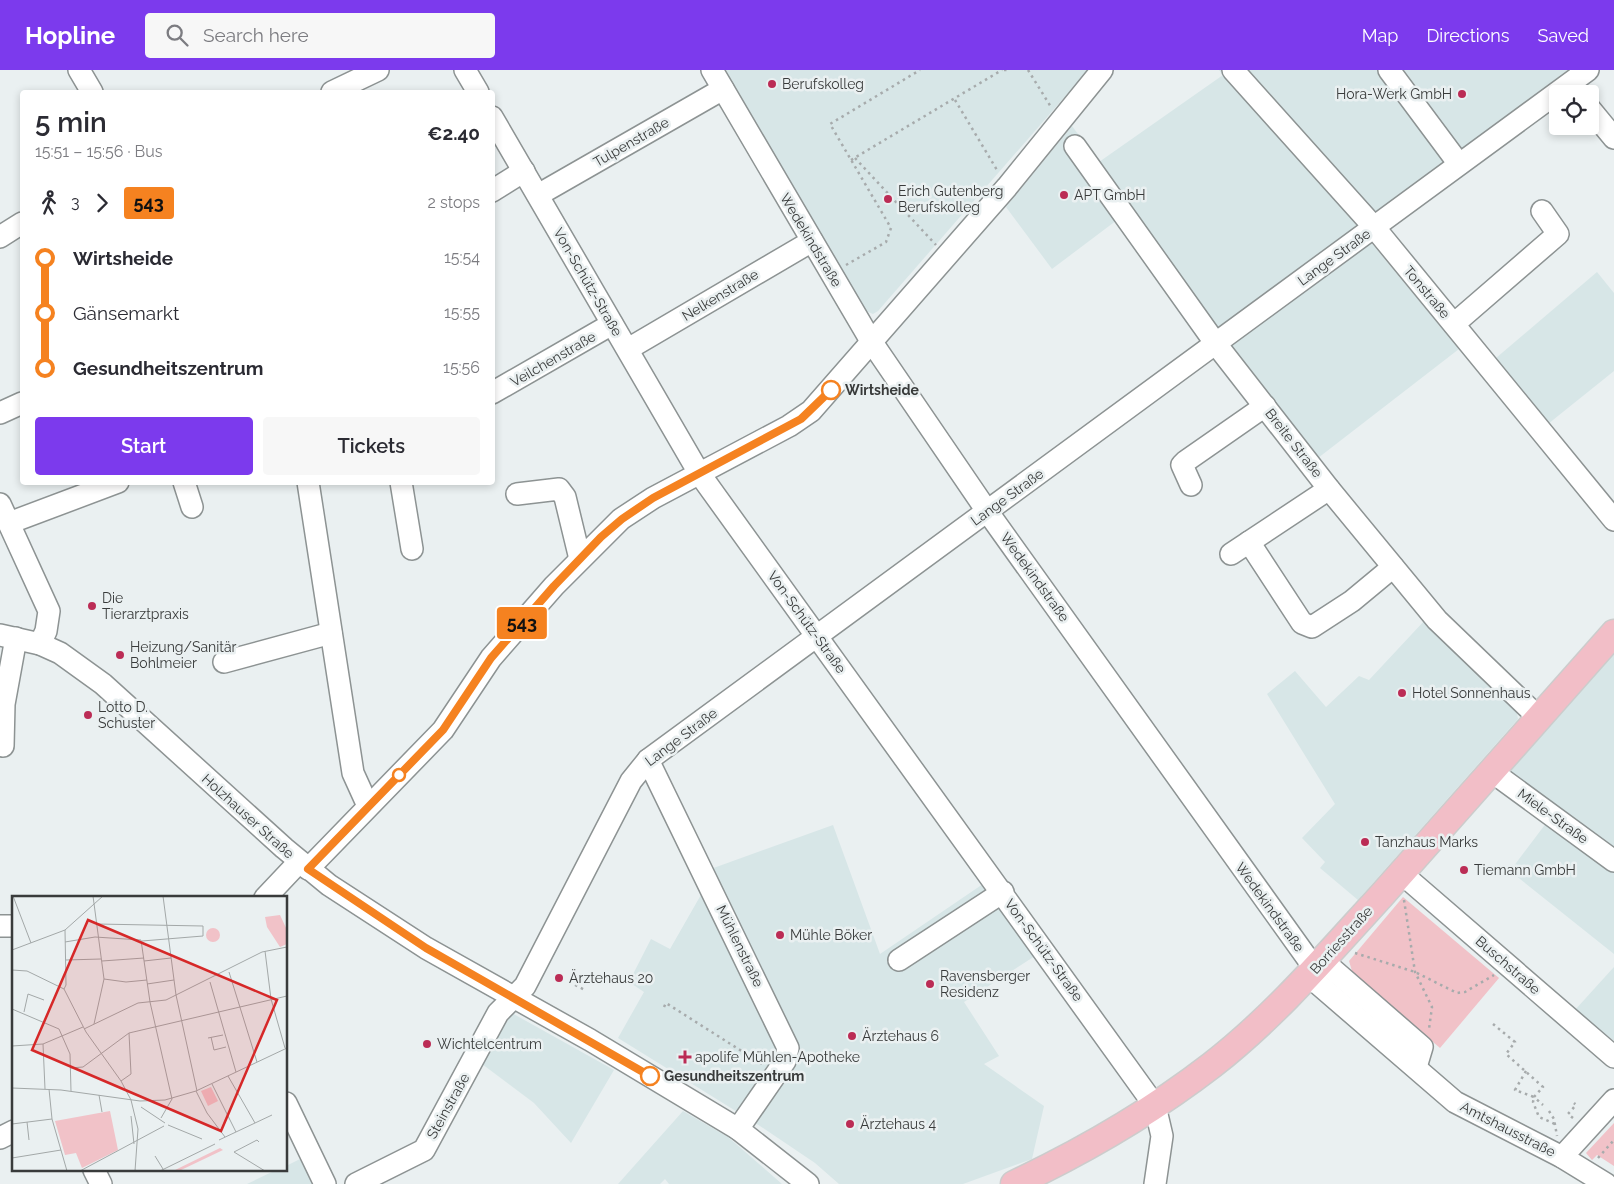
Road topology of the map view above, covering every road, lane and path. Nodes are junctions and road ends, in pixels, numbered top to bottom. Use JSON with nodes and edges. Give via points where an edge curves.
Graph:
{"nodes":[{"id":1,"x":378,"y":70,"type":"edge"},
{"id":2,"x":465,"y":70,"type":"edge"},
{"id":3,"x":712,"y":70,"type":"edge"},
{"id":4,"x":920,"y":70,"type":"edge"},
{"id":5,"x":1003,"y":70,"type":"edge"},
{"id":6,"x":1010,"y":70,"type":"edge"},
{"id":7,"x":1028,"y":70,"type":"edge"},
{"id":8,"x":1102,"y":70,"type":"edge"},
{"id":9,"x":1233,"y":70,"type":"edge"},
{"id":10,"x":1389,"y":70,"type":"edge"},
{"id":11,"x":1588,"y":70,"type":"edge"},
{"id":12,"x":1569,"y":82,"type":"edge"},
{"id":13,"x":723,"y":89,"type":"junction"},
{"id":14,"x":336,"y":90,"type":"edge"},
{"id":15,"x":477,"y":90,"type":"edge"},
{"id":16,"x":954,"y":100,"type":"junction"},
{"id":17,"x":1062,"y":120,"type":"junction"},
{"id":18,"x":1599,"y":120,"type":"edge"},
{"id":19,"x":495,"y":122,"type":"edge"},
{"id":20,"x":1614,"y":138,"type":"edge"},
{"id":21,"x":1075,"y":146,"type":"dead end"},
{"id":22,"x":853,"y":159,"type":"junction"},
{"id":23,"x":1459,"y":164,"type":"junction"},
{"id":24,"x":524,"y":171,"type":"junction"},
{"id":25,"x":1007,"y":187,"type":"junction"},
{"id":26,"x":495,"y":188,"type":"edge"},
{"id":27,"x":538,"y":196,"type":"junction"},
{"id":28,"x":1542,"y":211,"type":"dead end"},
{"id":29,"x":20,"y":224,"type":"edge"},
{"id":30,"x":1374,"y":228,"type":"junction"},
{"id":31,"x":0,"y":237,"type":"edge"},
{"id":32,"x":812,"y":241,"type":"junction"},
{"id":33,"x":946,"y":256,"type":"junction"},
{"id":34,"x":832,"y":274,"type":"junction"},
{"id":35,"x":612,"y":324,"type":"junction"},
{"id":36,"x":1454,"y":324,"type":"junction"},
{"id":37,"x":872,"y":341,"type":"junction"},
{"id":38,"x":1216,"y":344,"type":"junction"},
{"id":39,"x":628,"y":349,"type":"junction"},
{"id":40,"x":495,"y":391,"type":"edge"},
{"id":41,"x":20,"y":404,"type":"edge"},
{"id":42,"x":1265,"y":406,"type":"junction"},
{"id":43,"x":0,"y":413,"type":"edge"},
{"id":44,"x":700,"y":473,"type":"junction"},
{"id":45,"x":107,"y":485,"type":"edge"},
{"id":46,"x":185,"y":485,"type":"edge"},
{"id":47,"x":308,"y":485,"type":"edge"},
{"id":48,"x":401,"y":485,"type":"edge"},
{"id":49,"x":1191,"y":485,"type":"dead end"},
{"id":50,"x":1329,"y":489,"type":"junction"},
{"id":51,"x":517,"y":494,"type":"dead end"},
{"id":52,"x":192,"y":507,"type":"dead end"},
{"id":53,"x":987,"y":511,"type":"junction"},
{"id":54,"x":4,"y":514,"type":"edge"},
{"id":55,"x":1614,"y":520,"type":"edge"},
{"id":56,"x":1249,"y":542,"type":"junction"},
{"id":57,"x":412,"y":549,"type":"dead end"},
{"id":58,"x":1231,"y":554,"type":"dead end"},
{"id":59,"x":580,"y":559,"type":"junction"},
{"id":60,"x":1392,"y":567,"type":"junction"},
{"id":61,"x":331,"y":633,"type":"junction"},
{"id":62,"x":1614,"y":633,"type":"edge"},
{"id":63,"x":818,"y":636,"type":"junction"},
{"id":64,"x":8,"y":637,"type":"edge"},
{"id":65,"x":40,"y":644,"type":"junction"},
{"id":66,"x":224,"y":662,"type":"dead end"},
{"id":67,"x":1539,"y":718,"type":"junction"},
{"id":68,"x":3,"y":746,"type":"dead end"},
{"id":69,"x":648,"y":760,"type":"junction"},
{"id":70,"x":1491,"y":771,"type":"junction"},
{"id":71,"x":368,"y":806,"type":"junction"},
{"id":72,"x":1614,"y":861,"type":"edge"},
{"id":73,"x":304,"y":865,"type":"junction"},
{"id":74,"x":1401,"y":873,"type":"junction"},
{"id":75,"x":1003,"y":892,"type":"junction"},
{"id":76,"x":267,"y":896,"type":"edge"},
{"id":77,"x":899,"y":960,"type":"dead end"},
{"id":78,"x":1322,"y":962,"type":"junction"},
{"id":79,"x":1510,"y":967,"type":"junction"},
{"id":80,"x":1415,"y":972,"type":"junction"},
{"id":81,"x":575,"y":985,"type":"dead end"},
{"id":82,"x":585,"y":990,"type":"dead end"},
{"id":83,"x":512,"y":998,"type":"junction"},
{"id":84,"x":664,"y":1007,"type":"dead end"},
{"id":85,"x":1493,"y":1024,"type":"dead end"},
{"id":86,"x":1422,"y":1047,"type":"junction"},
{"id":87,"x":1614,"y":1057,"type":"edge"},
{"id":88,"x":1416,"y":1067,"type":"junction"},
{"id":89,"x":1526,"y":1071,"type":"junction"},
{"id":90,"x":776,"y":1073,"type":"junction"},
{"id":91,"x":1534,"y":1097,"type":"junction"},
{"id":92,"x":1614,"y":1100,"type":"edge"},
{"id":93,"x":1574,"y":1103,"type":"dead end"},
{"id":94,"x":1543,"y":1105,"type":"dead end"},
{"id":95,"x":1155,"y":1106,"type":"junction"},
{"id":96,"x":288,"y":1107,"type":"edge"},
{"id":97,"x":1549,"y":1111,"type":"dead end"},
{"id":98,"x":1568,"y":1114,"type":"dead end"},
{"id":99,"x":1554,"y":1119,"type":"dead end"},
{"id":100,"x":1555,"y":1124,"type":"dead end"},
{"id":101,"x":738,"y":1129,"type":"junction"},
{"id":102,"x":12,"y":1133,"type":"edge"},
{"id":103,"x":0,"y":1138,"type":"edge"},
{"id":104,"x":1614,"y":1140,"type":"edge"},
{"id":105,"x":1562,"y":1157,"type":"junction"},
{"id":106,"x":95,"y":1172,"type":"edge"},
{"id":107,"x":1586,"y":1172,"type":"junction"},
{"id":108,"x":101,"y":1184,"type":"edge"},
{"id":109,"x":325,"y":1184,"type":"edge"},
{"id":110,"x":356,"y":1184,"type":"edge"},
{"id":111,"x":808,"y":1184,"type":"edge"},
{"id":112,"x":1014,"y":1184,"type":"edge"},
{"id":113,"x":1155,"y":1184,"type":"edge"},
{"id":114,"x":1606,"y":1184,"type":"edge"}],
"edges":[{"from":1,"to":14,"type":"street"},
{"from":2,"to":15,"type":"street"},
{"from":3,"to":13,"type":"street","name":"Wedekindstraße"},
{"from":4,"to":22,"type":"path","via":[[830,124]]},
{"from":5,"to":6,"type":"path"},
{"from":5,"to":16,"type":"path"},
{"from":7,"to":17,"type":"path"},
{"from":8,"to":17,"type":"street"},
{"from":9,"to":30,"type":"street","name":"Tonstraße"},
{"from":10,"to":23,"type":"street"},
{"from":11,"to":12,"type":"street","name":"Lange Straße"},
{"from":12,"to":23,"type":"street","name":"Lange Straße"},
{"from":13,"to":27,"type":"street","name":"Tulpenstraße"},
{"from":13,"to":32,"type":"street","name":"Wedekindstraße"},
{"from":16,"to":22,"type":"path"},
{"from":16,"to":25,"type":"path"},
{"from":17,"to":25,"type":"street"},
{"from":18,"to":20,"type":"street"},
{"from":19,"to":24,"type":"street","name":"Von-Schütz-Straße"},
{"from":21,"to":38,"type":"street","name":"Breite Straße"},
{"from":22,"to":33,"type":"path"},
{"from":22,"to":34,"type":"path","via":[[891,228],[886,242]]},
{"from":23,"to":30,"type":"street","name":"Lange Straße"},
{"from":24,"to":26,"type":"street"},
{"from":24,"to":27,"type":"street","name":"Von-Schütz-Straße"},
{"from":25,"to":33,"type":"street"},
{"from":27,"to":35,"type":"street","name":"Von-Schütz-Straße"},
{"from":28,"to":36,"type":"street","via":[[1558,234]]},
{"from":29,"to":31,"type":"street"},
{"from":30,"to":36,"type":"street","name":"Tonstraße"},
{"from":30,"to":38,"type":"street","name":"Lange Straße"},
{"from":32,"to":34,"type":"street","name":"Wedekindstraße"},
{"from":32,"to":39,"type":"street","name":"Nelkenstraße"},
{"from":33,"to":37,"type":"street"},
{"from":34,"to":37,"type":"street","name":"Wedekindstraße"},
{"from":35,"to":39,"type":"street","name":"Von-Schütz-Straße"},
{"from":35,"to":40,"type":"street","name":"Veilchenstraße"},
{"from":36,"to":55,"type":"street","name":"Tonstraße"},
{"from":37,"to":44,"type":"street","via":[[801,419]]},
{"from":37,"to":53,"type":"street","name":"Wedekindstraße"},
{"from":38,"to":42,"type":"street","name":"Breite Straße"},
{"from":38,"to":53,"type":"street","name":"Lange Straße"},
{"from":39,"to":44,"type":"street","name":"Von-Schütz-Straße"},
{"from":41,"to":43,"type":"street"},
{"from":42,"to":49,"type":"street","via":[[1182,465]]},
{"from":42,"to":50,"type":"street","name":"Breite Straße"},
{"from":44,"to":59,"type":"street","via":[[622,519]]},
{"from":44,"to":63,"type":"street","name":"Von-Schütz-Straße"},
{"from":45,"to":54,"type":"street"},
{"from":46,"to":52,"type":"street"},
{"from":47,"to":61,"type":"street"},
{"from":48,"to":57,"type":"street"},
{"from":50,"to":56,"type":"street"},
{"from":50,"to":60,"type":"street","name":"Breite Straße"},
{"from":51,"to":59,"type":"street","via":[[559,489],[565,497]]},
{"from":53,"to":63,"type":"street","name":"Lange Straße"},
{"from":53,"to":78,"type":"street","name":"Wedekindstraße"},
{"from":54,"to":65,"type":"street","via":[[49,611]]},
{"from":56,"to":58,"type":"street"},
{"from":56,"to":60,"type":"street","via":[[1302,624],[1312,627],[1352,601]]},
{"from":59,"to":71,"type":"street","via":[[491,658],[443,730]]},
{"from":60,"to":67,"type":"street","name":"Breite Straße","via":[[1437,620]]},
{"from":61,"to":66,"type":"street"},
{"from":61,"to":71,"type":"street","via":[[352,773]]},
{"from":62,"to":67,"type":"main road","name":"Borriesstraße"},
{"from":63,"to":69,"type":"street","name":"Lange Straße"},
{"from":63,"to":75,"type":"street","name":"Von-Schütz-Straße"},
{"from":64,"to":65,"type":"street","name":"Holzhauser Straße"},
{"from":64,"to":68,"type":"street"},
{"from":65,"to":73,"type":"street","name":"Holzhauser Straße","via":[[60,653],[103,684]]},
{"from":67,"to":70,"type":"main road","name":"Borriesstraße"},
{"from":69,"to":83,"type":"street","name":"Lange Straße","via":[[631,781],[525,986]]},
{"from":69,"to":90,"type":"street","name":"Mühlenstraße","via":[[782,1033],[788,1048]]},
{"from":70,"to":72,"type":"street","name":"Miele-Straße"},
{"from":70,"to":74,"type":"main road","name":"Borriesstraße"},
{"from":71,"to":73,"type":"street"},
{"from":73,"to":76,"type":"street"},
{"from":73,"to":83,"type":"street","name":"Holzhauser Straße","via":[[426,948]]},
{"from":74,"to":78,"type":"main road","name":"Borriesstraße"},
{"from":74,"to":79,"type":"street","name":"Buschstraße"},
{"from":74,"to":80,"type":"path"},
{"from":75,"to":77,"type":"street"},
{"from":75,"to":95,"type":"street","name":"Von-Schütz-Straße"},
{"from":78,"to":80,"type":"path","via":[[1358,955]]},
{"from":78,"to":86,"type":"street"},
{"from":78,"to":88,"type":"street","name":"Amtshausstraße"},
{"from":78,"to":95,"type":"main road","name":"Borriesstraße","via":[[1264,1021]]},
{"from":79,"to":80,"type":"path","via":[[1465,992],[1457,993]]},
{"from":79,"to":87,"type":"street","name":"Buschstraße"},
{"from":80,"to":86,"type":"path","via":[[1432,1007],[1428,1034]]},
{"from":81,"to":82,"type":"path"},
{"from":83,"to":101,"type":"street","name":"Holzhauser Straße","via":[[590,1040]]},
{"from":83,"to":110,"type":"street","name":"Steinstraße","via":[[498,1013],[424,1150]]},
{"from":84,"to":90,"type":"path","via":[[666,1003]]},
{"from":85,"to":89,"type":"path","via":[[1515,1042],[1506,1054]]},
{"from":86,"to":88,"type":"street"},
{"from":88,"to":105,"type":"street","name":"Amtshausstraße","via":[[1455,1102]]},
{"from":89,"to":91,"type":"path","via":[[1543,1087]]},
{"from":89,"to":91,"type":"path","via":[[1515,1090]]},
{"from":90,"to":101,"type":"street","name":"Mühlenstraße"},
{"from":91,"to":94,"type":"path"},
{"from":91,"to":100,"type":"path","via":[[1539,1116]]},
{"from":92,"to":105,"type":"street"},
{"from":93,"to":98,"type":"path","via":[[1576,1105]]},
{"from":95,"to":112,"type":"main road","name":"Borriesstraße","via":[[1114,1132]]},
{"from":95,"to":113,"type":"street","via":[[1162,1136]]},
{"from":96,"to":109,"type":"street"},
{"from":97,"to":99,"type":"path"},
{"from":101,"to":111,"type":"street","name":"Holzhauser Straße"},
{"from":102,"to":103,"type":"street"},
{"from":104,"to":107,"type":"path"},
{"from":105,"to":107,"type":"street","name":"Amtshausstraße"},
{"from":106,"to":108,"type":"street"},
{"from":107,"to":114,"type":"street","name":"Amtshausstraße"}]}
